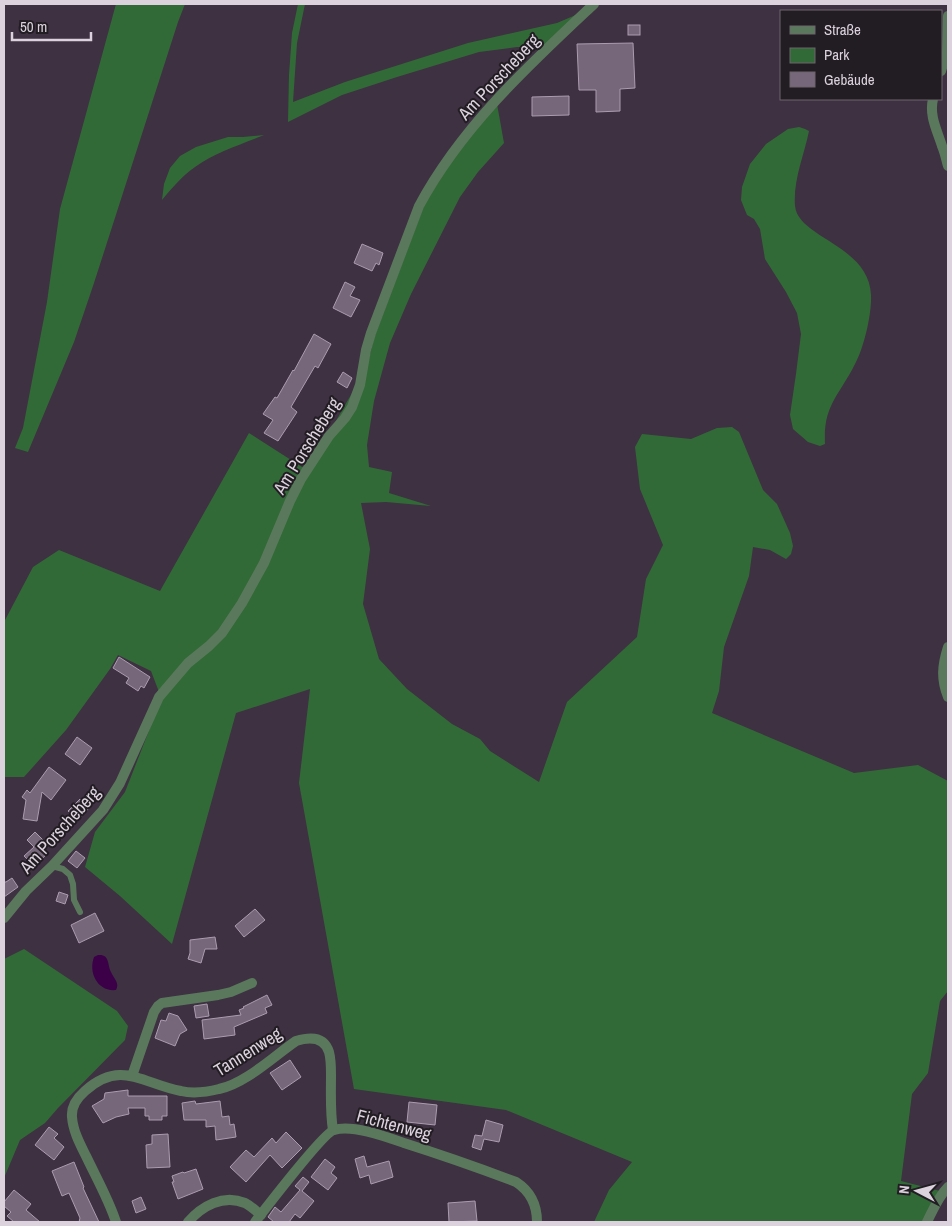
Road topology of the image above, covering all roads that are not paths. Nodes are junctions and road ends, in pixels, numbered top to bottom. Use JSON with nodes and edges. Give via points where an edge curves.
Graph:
{"nodes":[{"id":1,"x":594,"y":4,"type":"edge"},
{"id":2,"x":948,"y":16,"type":"edge"},
{"id":3,"x":942,"y":68,"type":"edge"},
{"id":4,"x":933,"y":100,"type":"edge"},
{"id":5,"x":948,"y":166,"type":"edge"},
{"id":6,"x":948,"y":647,"type":"edge"},
{"id":7,"x":948,"y":697,"type":"edge"},
{"id":8,"x":52,"y":866,"type":"junction"},
{"id":9,"x":80,"y":912,"type":"dead end"},
{"id":10,"x":4,"y":918,"type":"edge"},
{"id":11,"x":252,"y":983,"type":"dead end"},
{"id":12,"x":132,"y":1076,"type":"junction"},
{"id":13,"x":333,"y":1130,"type":"junction"},
{"id":14,"x":948,"y":1187,"type":"edge"},
{"id":15,"x":258,"y":1219,"type":"edge"},
{"id":16,"x":116,"y":1222,"type":"edge"},
{"id":17,"x":188,"y":1222,"type":"edge"},
{"id":18,"x":537,"y":1222,"type":"edge"},
{"id":19,"x":927,"y":1222,"type":"edge"}],
"edges":[{"from":1,"to":8,"type":"street","name":"Am Porscheberg","via":[[495,101],[426,194],[371,333],[352,407],[302,479],[264,563],[230,623],[159,697],[112,797]]},
{"from":2,"to":3,"type":"street","via":[[947,51]]},
{"from":4,"to":5,"type":"street","via":[[934,126]]},
{"from":6,"to":7,"type":"street","via":[[943,680]]},
{"from":8,"to":9,"type":"lane","via":[[70,875],[74,900]]},
{"from":8,"to":10,"type":"street","name":"Am Porscheberg"},
{"from":11,"to":12,"type":"street","via":[[231,992],[158,1006]]},
{"from":12,"to":13,"type":"street","name":"Tannenweg","via":[[180,1091],[222,1089],[241,1080],[296,1041],[312,1038],[329,1050]]},
{"from":12,"to":16,"type":"street","name":"Tannenweg","via":[[100,1079],[81,1095],[72,1109],[77,1136]]},
{"from":13,"to":15,"type":"street","name":"Fichtenweg"},
{"from":13,"to":18,"type":"street","name":"Fichtenweg","via":[[352,1129],[378,1134],[516,1182],[531,1197]]},
{"from":14,"to":19,"type":"street"},
{"from":15,"to":17,"type":"street","via":[[245,1204],[229,1200],[210,1205]]}]}
